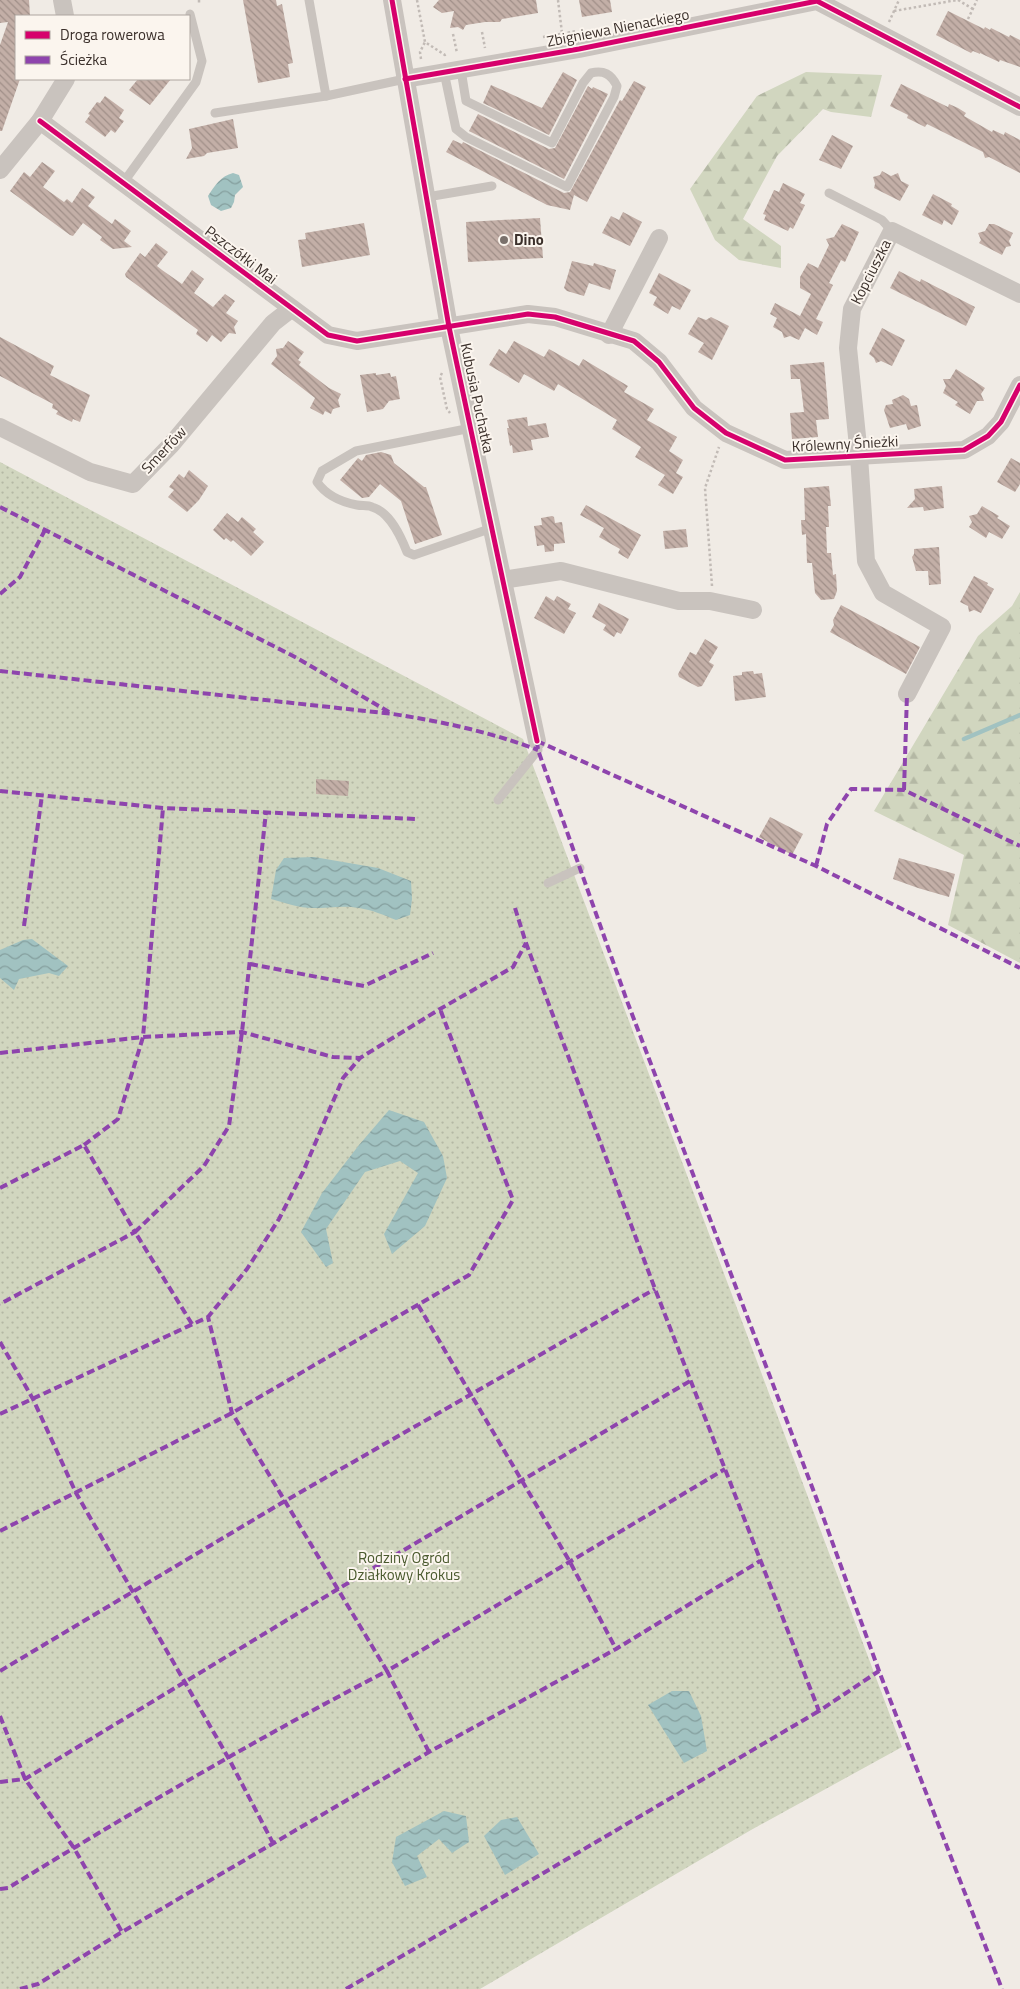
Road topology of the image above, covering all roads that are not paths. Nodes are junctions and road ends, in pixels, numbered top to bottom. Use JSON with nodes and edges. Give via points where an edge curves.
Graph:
{"nodes":[{"id":1,"x":62,"y":0,"type":"edge"},
{"id":2,"x":310,"y":0,"type":"edge"},
{"id":3,"x":392,"y":0,"type":"edge"},
{"id":4,"x":817,"y":1,"type":"edge"},
{"id":5,"x":190,"y":14,"type":"dead end"},
{"id":6,"x":65,"y":15,"type":"edge"},
{"id":7,"x":454,"y":65,"type":"junction"},
{"id":8,"x":405,"y":79,"type":"junction"},
{"id":9,"x":65,"y":80,"type":"edge"},
{"id":10,"x":326,"y":96,"type":"junction"},
{"id":11,"x":1020,"y":107,"type":"edge"},
{"id":12,"x":215,"y":113,"type":"dead end"},
{"id":13,"x":40,"y":120,"type":"junction"},
{"id":14,"x":0,"y":170,"type":"edge"},
{"id":15,"x":123,"y":184,"type":"junction"},
{"id":16,"x":492,"y":186,"type":"dead end"},
{"id":17,"x":829,"y":193,"type":"dead end"},
{"id":18,"x":427,"y":197,"type":"junction"},
{"id":19,"x":892,"y":231,"type":"junction"},
{"id":20,"x":659,"y":238,"type":"dead end"},
{"id":21,"x":1020,"y":294,"type":"edge"},
{"id":22,"x":291,"y":309,"type":"junction"},
{"id":23,"x":449,"y":327,"type":"junction"},
{"id":24,"x":609,"y":335,"type":"junction"},
{"id":25,"x":1020,"y":385,"type":"edge"},
{"id":26,"x":0,"y":427,"type":"edge"},
{"id":27,"x":471,"y":428,"type":"junction"},
{"id":28,"x":859,"y":456,"type":"junction"},
{"id":29,"x":492,"y":528,"type":"junction"},
{"id":30,"x":503,"y":580,"type":"junction"},
{"id":31,"x":753,"y":610,"type":"dead end"},
{"id":32,"x":907,"y":694,"type":"dead end"},
{"id":33,"x":538,"y":745,"type":"joint"},
{"id":34,"x":498,"y":800,"type":"dead end"},
{"id":35,"x":580,"y":868,"type":"dead end"},
{"id":36,"x":548,"y":883,"type":"dead end"}],
"edges":[{"from":1,"to":6,"type":"street"},
{"from":2,"to":10,"type":"lane"},
{"from":3,"to":8,"type":"street","name":"Kubusia Puchatka"},
{"from":4,"to":7,"type":"street","name":"Zbigniewa Nienackiego","via":[[579,49]]},
{"from":4,"to":11,"type":"street","name":"Zbigniewa Nienackiego"},
{"from":5,"to":15,"type":"lane","via":[[202,61],[196,82]]},
{"from":7,"to":7,"type":"lane","via":[[456,129],[567,187],[614,97],[617,86],[612,77],[601,71],[591,73],[552,143],[466,101]]},
{"from":7,"to":8,"type":"street","name":"Zbigniewa Nienackiego","via":[[425,76]]},
{"from":8,"to":10,"type":"lane"},
{"from":8,"to":18,"type":"street","name":"Kubusia Puchatka"},
{"from":9,"to":13,"type":"street"},
{"from":10,"to":12,"type":"lane"},
{"from":13,"to":14,"type":"street"},
{"from":13,"to":15,"type":"street","name":"Pszczółki Mai"},
{"from":15,"to":22,"type":"street","name":"Pszczółki Mai"},
{"from":16,"to":18,"type":"lane"},
{"from":17,"to":19,"type":"lane","via":[[882,220]]},
{"from":18,"to":23,"type":"street","name":"Kubusia Puchatka"},
{"from":19,"to":21,"type":"street","name":"Kopciuszka"},
{"from":19,"to":28,"type":"street","name":"Kopciuszka","via":[[852,309],[848,348]]},
{"from":20,"to":24,"type":"street"},
{"from":22,"to":23,"type":"street","name":"Pszczółki Mai","via":[[328,335],[357,341]]},
{"from":22,"to":26,"type":"street","name":"Smerfów","via":[[273,323],[171,445],[133,484],[90,472]]},
{"from":23,"to":24,"type":"street","name":"Królewny Śnieżki","via":[[528,314],[555,317]]},
{"from":23,"to":27,"type":"street","name":"Kubusia Puchatka"},
{"from":24,"to":28,"type":"street","name":"Królewny Śnieżki","via":[[634,341],[658,362],[694,408],[726,433],[785,460]]},
{"from":25,"to":28,"type":"street","name":"Królewny Śnieżki","via":[[1001,422],[988,436],[964,450]]},
{"from":27,"to":29,"type":"street","name":"Kubusia Puchatka"},
{"from":27,"to":29,"type":"lane","via":[[356,451],[322,471],[317,482],[336,498],[374,507],[386,517],[407,552],[414,555]]},
{"from":28,"to":32,"type":"street","name":"Królewny Śnieżki","via":[[866,561],[883,593],[942,627]]},
{"from":29,"to":30,"type":"street","name":"Kubusia Puchatka"},
{"from":30,"to":31,"type":"street","via":[[561,571],[679,602],[710,601]]},
{"from":30,"to":33,"type":"street","name":"Kubusia Puchatka"},
{"from":33,"to":34,"type":"lane"},
{"from":35,"to":36,"type":"lane"}]}
